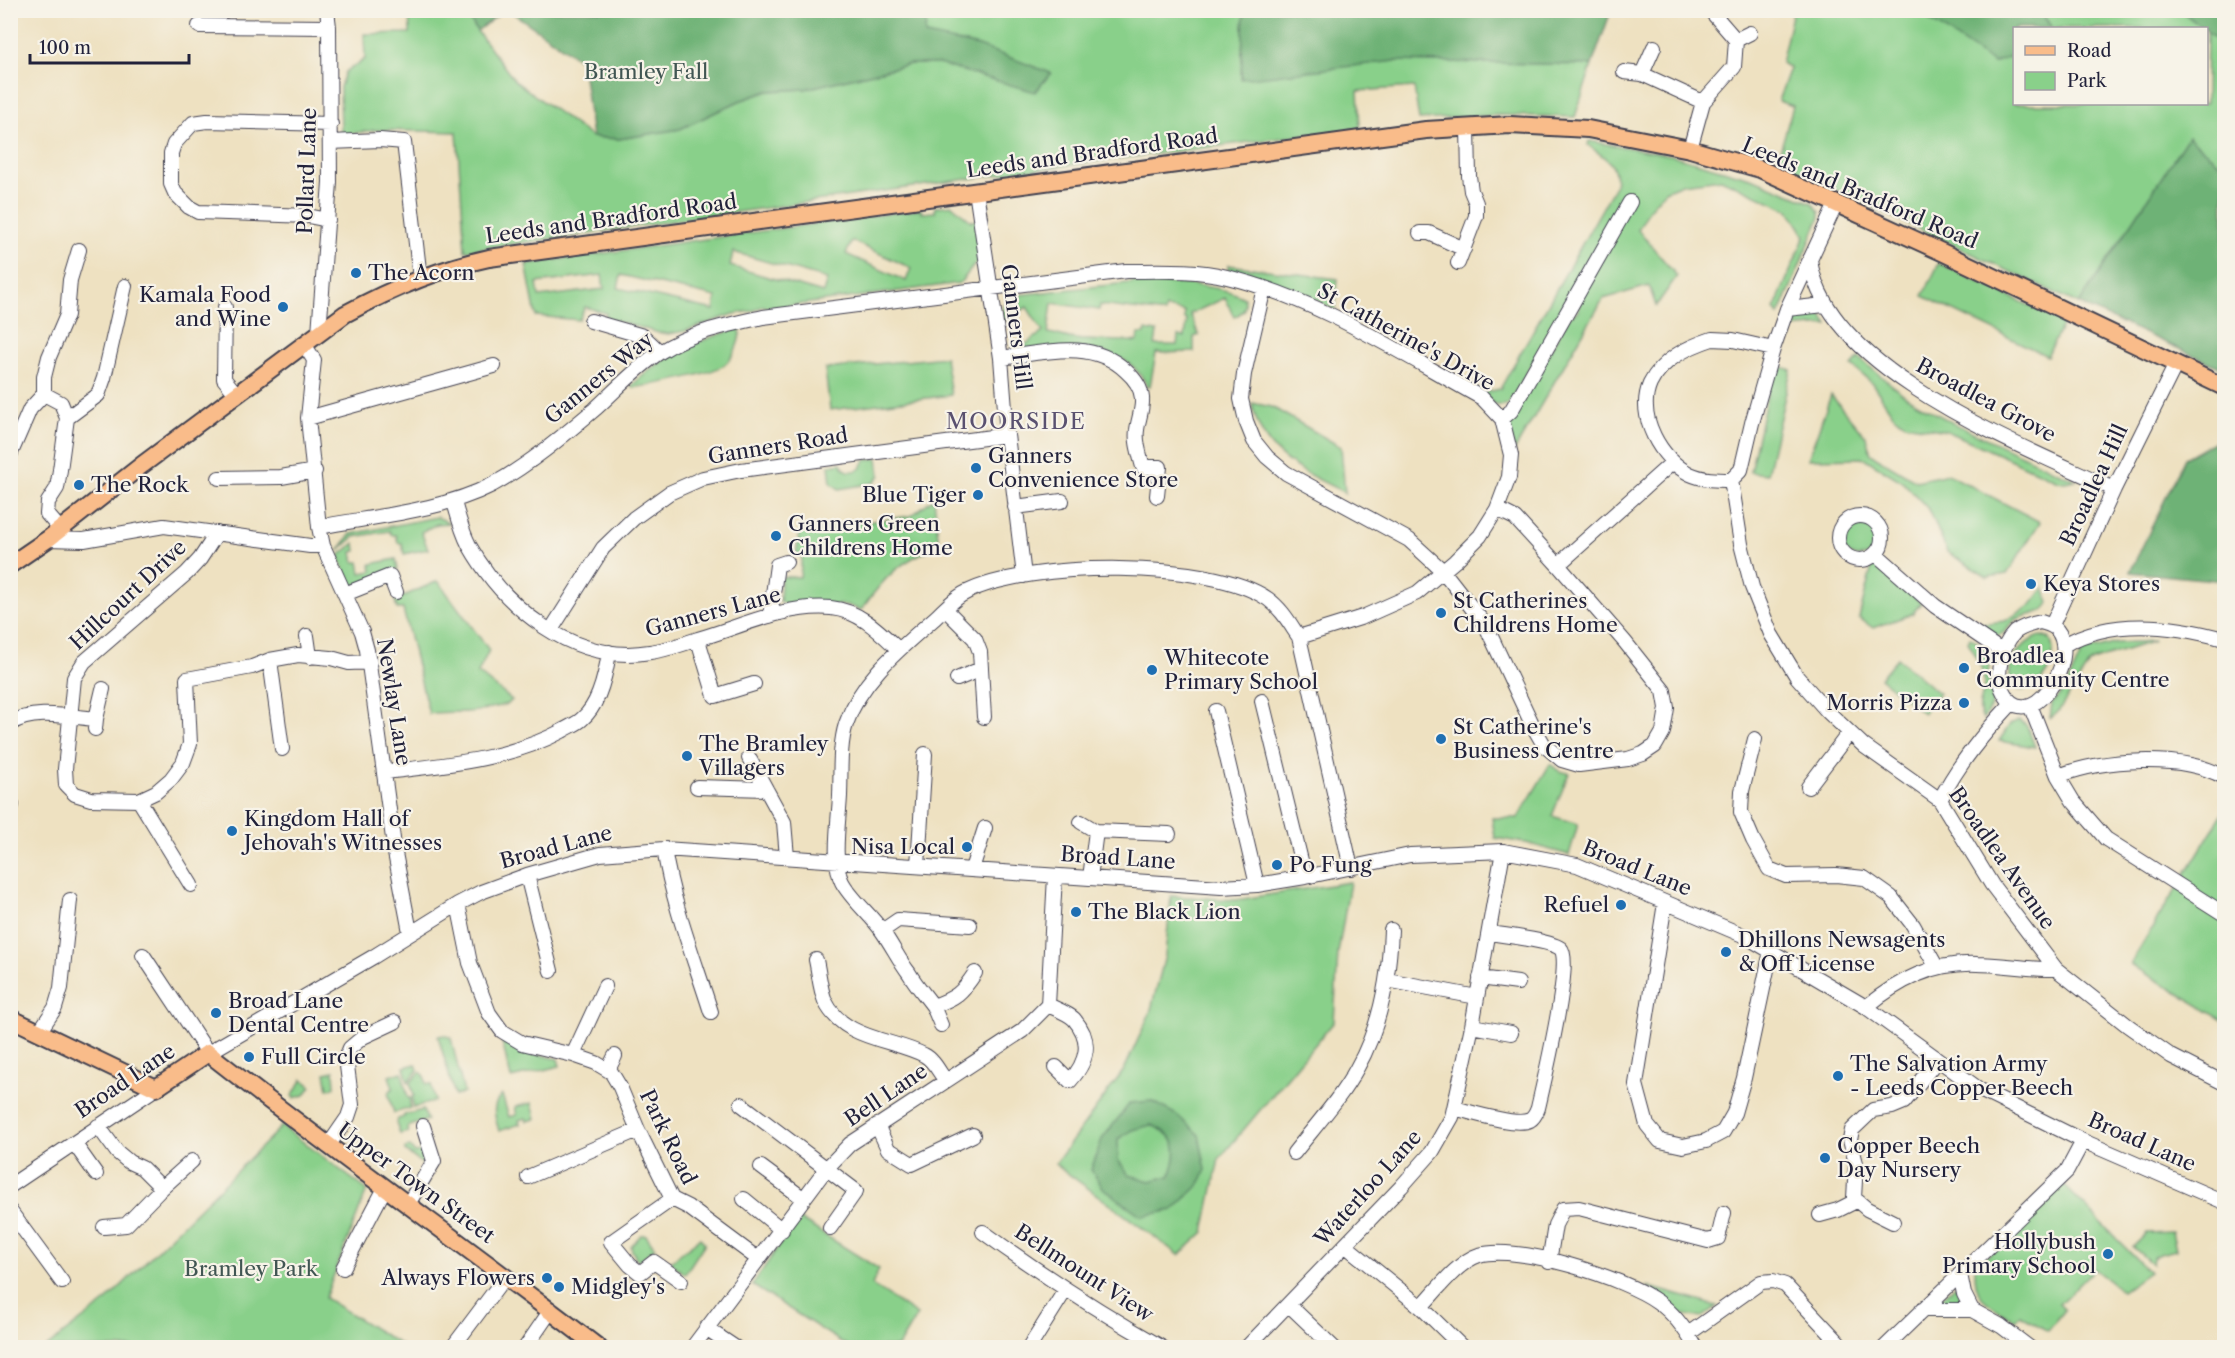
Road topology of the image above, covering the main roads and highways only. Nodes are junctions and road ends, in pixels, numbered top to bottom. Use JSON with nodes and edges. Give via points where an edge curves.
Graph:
{"nodes":[{"id":1,"x":2224,"y":387,"type":"edge"},
{"id":2,"x":10,"y":565,"type":"edge"},
{"id":3,"x":10,"y":1017,"type":"edge"},
{"id":4,"x":208,"y":1053,"type":"joint"},
{"id":5,"x":589,"y":1344,"type":"edge"}],
"edges":[{"from":1,"to":2,"type":"main road","name":"Leeds and Bradford Road","via":[[1760,169],[1690,149],[1588,129],[1467,127],[1367,137],[454,265],[371,299],[319,333]]},
{"from":3,"to":4,"type":"main road","name":"Broad Lane","via":[[156,1088]]},
{"from":4,"to":5,"type":"main road","name":"Upper Town Street","via":[[551,1310]]}]}
